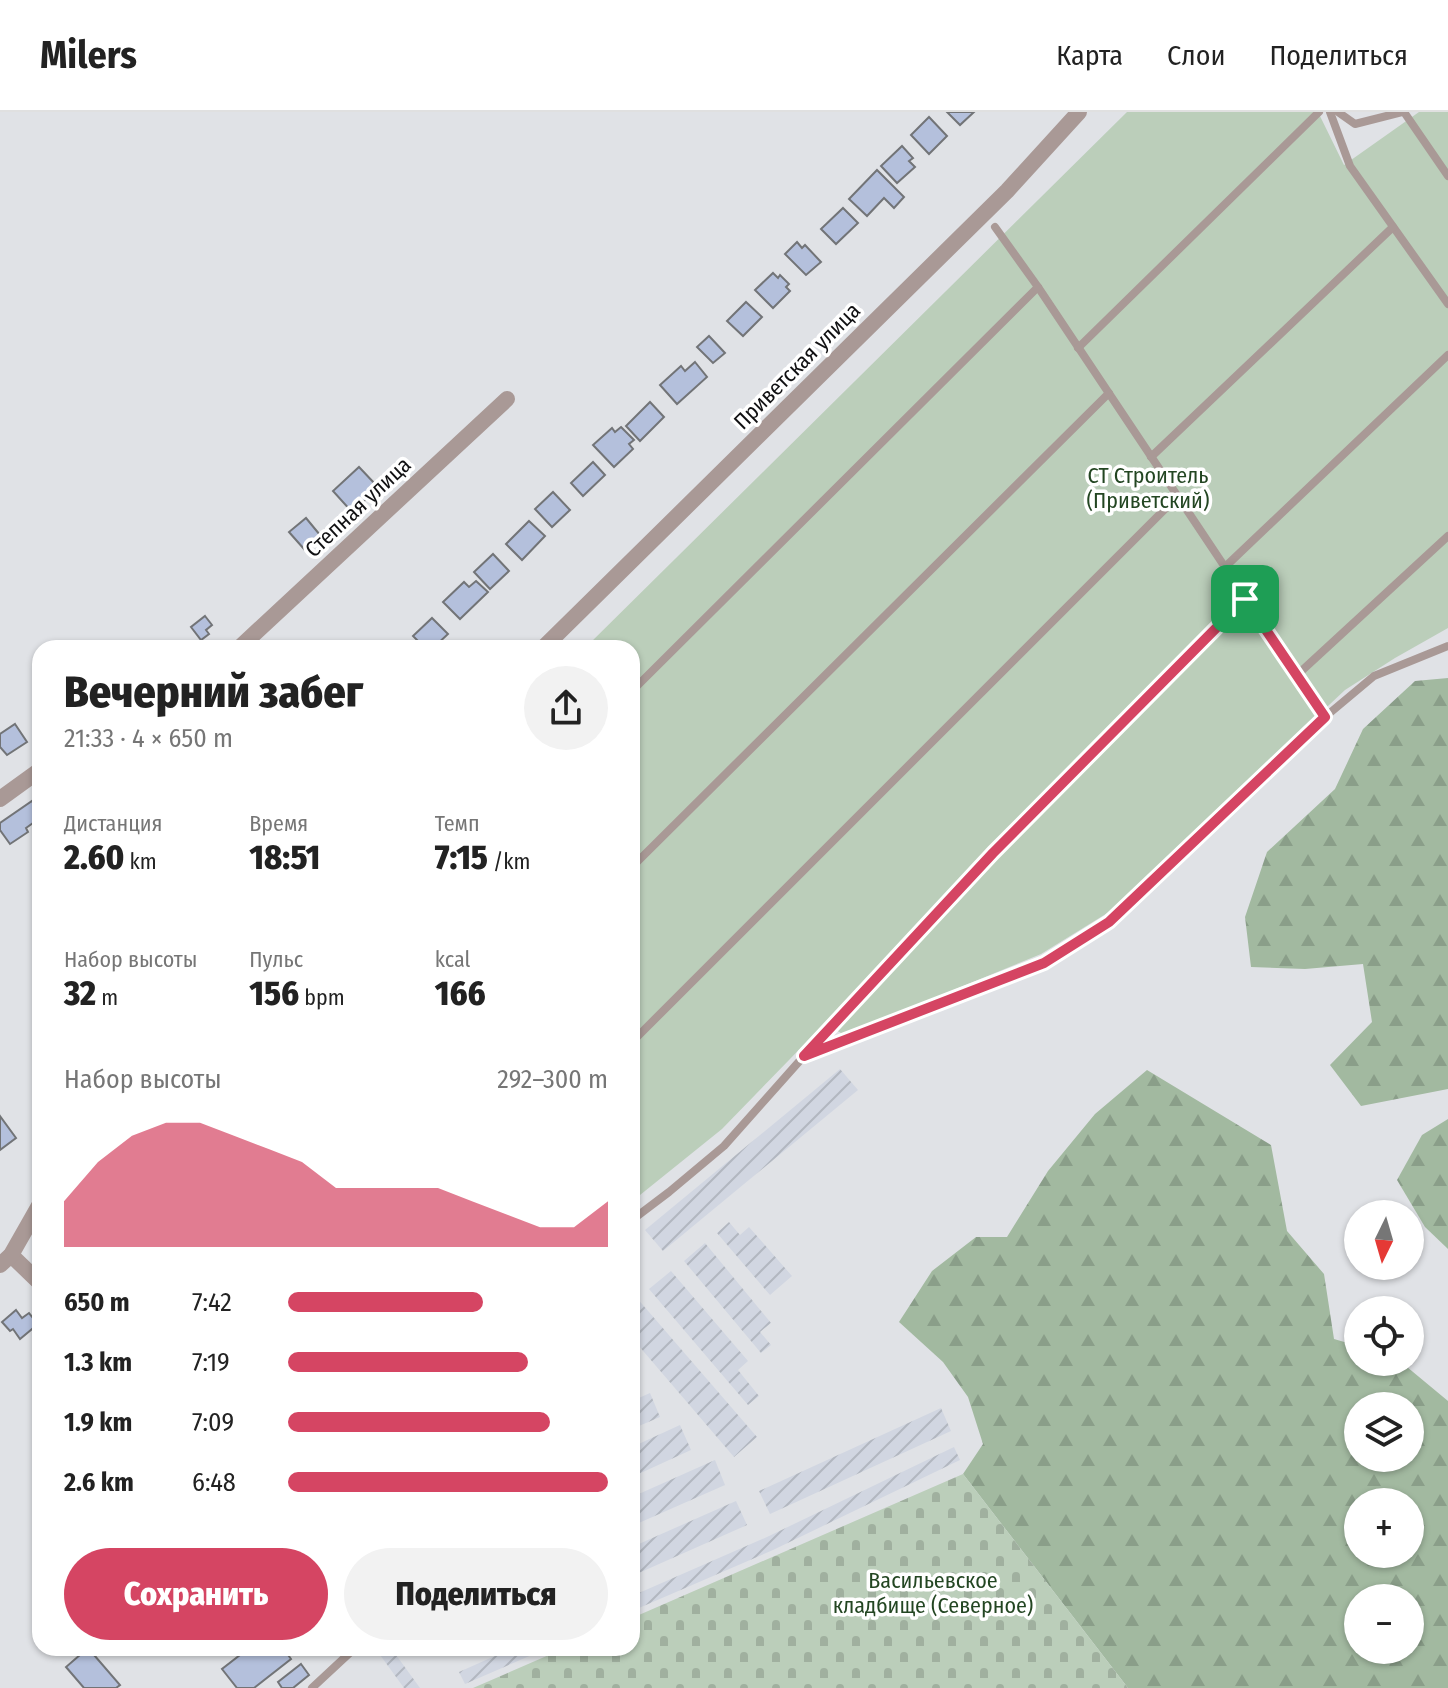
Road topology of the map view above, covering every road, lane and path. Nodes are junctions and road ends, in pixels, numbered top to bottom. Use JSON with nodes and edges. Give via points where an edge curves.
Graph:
{"nodes":[{"id":1,"x":1079,"y":112,"type":"edge"},
{"id":2,"x":1319,"y":112,"type":"edge"},
{"id":3,"x":1330,"y":112,"type":"edge"},
{"id":4,"x":1338,"y":112,"type":"edge"},
{"id":5,"x":1403,"y":112,"type":"edge"},
{"id":6,"x":1448,"y":176,"type":"edge"},
{"id":7,"x":995,"y":227,"type":"dead end"},
{"id":8,"x":1393,"y":227,"type":"junction"},
{"id":9,"x":1038,"y":287,"type":"junction"},
{"id":10,"x":1448,"y":304,"type":"edge"},
{"id":11,"x":1078,"y":348,"type":"junction"},
{"id":12,"x":1448,"y":355,"type":"edge"},
{"id":13,"x":1109,"y":393,"type":"junction"},
{"id":14,"x":507,"y":399,"type":"dead end"},
{"id":15,"x":1151,"y":457,"type":"junction"},
{"id":16,"x":1178,"y":496,"type":"junction"},
{"id":17,"x":1448,"y":536,"type":"edge"},
{"id":18,"x":1225,"y":567,"type":"junction"},
{"id":19,"x":1245,"y":599,"type":"junction"},
{"id":20,"x":248,"y":640,"type":"edge"},
{"id":21,"x":551,"y":640,"type":"edge"},
{"id":22,"x":1448,"y":646,"type":"edge"},
{"id":23,"x":1296,"y":676,"type":"junction"},
{"id":24,"x":640,"y":683,"type":"edge"},
{"id":25,"x":1325,"y":717,"type":"junction"},
{"id":26,"x":32,"y":776,"type":"edge"},
{"id":27,"x":0,"y":799,"type":"edge"},
{"id":28,"x":640,"y":859,"type":"edge"},
{"id":29,"x":640,"y":1034,"type":"edge"},
{"id":30,"x":804,"y":1056,"type":"junction"},
{"id":31,"x":640,"y":1214,"type":"edge"},
{"id":32,"x":32,"y":1217,"type":"edge"},
{"id":33,"x":5,"y":1260,"type":"edge"},
{"id":34,"x":32,"y":1278,"type":"edge"},
{"id":35,"x":346,"y":1656,"type":"edge"},
{"id":36,"x":312,"y":1688,"type":"edge"}],
"edges":[{"from":1,"to":21,"type":"street","name":"Приветская улица","via":[[1007,191]]},
{"from":2,"to":11,"type":"lane"},
{"from":3,"to":8,"type":"lane","via":[[1350,166]]},
{"from":4,"to":5,"type":"lane","via":[[1355,124]]},
{"from":5,"to":6,"type":"lane"},
{"from":7,"to":9,"type":"lane"},
{"from":8,"to":10,"type":"lane"},
{"from":8,"to":15,"type":"lane"},
{"from":9,"to":11,"type":"lane"},
{"from":9,"to":24,"type":"lane"},
{"from":11,"to":13,"type":"lane"},
{"from":12,"to":18,"type":"lane"},
{"from":13,"to":15,"type":"lane"},
{"from":13,"to":28,"type":"lane"},
{"from":14,"to":20,"type":"street","name":"Степная улица"},
{"from":15,"to":16,"type":"lane"},
{"from":16,"to":18,"type":"lane"},
{"from":16,"to":29,"type":"lane"},
{"from":17,"to":23,"type":"lane"},
{"from":18,"to":19,"type":"lane"},
{"from":19,"to":23,"type":"lane"},
{"from":19,"to":30,"type":"lane","via":[[993,853]]},
{"from":22,"to":25,"type":"lane","via":[[1374,676]]},
{"from":23,"to":25,"type":"lane"},
{"from":25,"to":30,"type":"lane","via":[[1109,922],[1044,963]]},
{"from":26,"to":27,"type":"street"},
{"from":30,"to":31,"type":"lane","via":[[724,1146]]},
{"from":32,"to":33,"type":"street"},
{"from":33,"to":34,"type":"street"},
{"from":35,"to":36,"type":"lane"}]}
